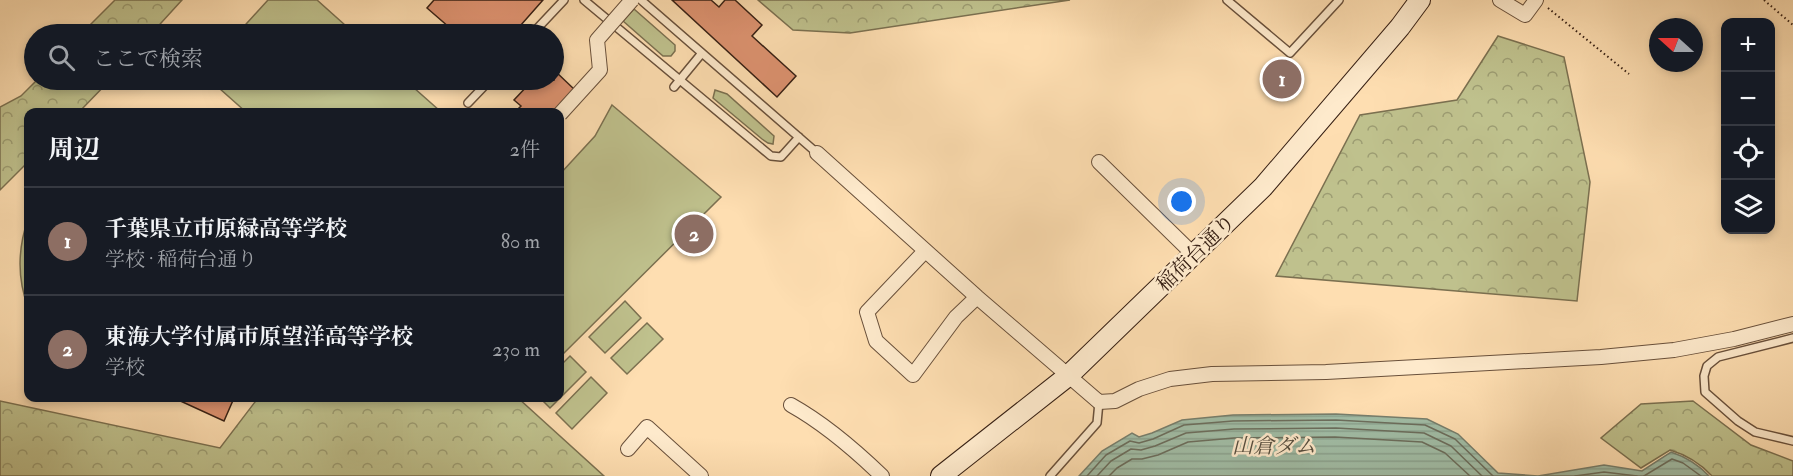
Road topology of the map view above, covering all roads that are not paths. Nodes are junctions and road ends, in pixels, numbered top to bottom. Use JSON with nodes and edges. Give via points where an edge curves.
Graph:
{"nodes":[{"id":1,"x":564,"y":0,"type":"edge"},
{"id":2,"x":584,"y":0,"type":"edge"},
{"id":3,"x":633,"y":0,"type":"edge"},
{"id":4,"x":640,"y":0,"type":"edge"},
{"id":5,"x":1227,"y":0,"type":"edge"},
{"id":6,"x":1339,"y":0,"type":"edge"},
{"id":7,"x":1420,"y":0,"type":"edge"},
{"id":8,"x":1500,"y":0,"type":"edge"},
{"id":9,"x":595,"y":3,"type":"edge"},
{"id":10,"x":1542,"y":4,"type":"edge"},
{"id":11,"x":541,"y":24,"type":"edge"},
{"id":12,"x":702,"y":53,"type":"junction"},
{"id":13,"x":680,"y":80,"type":"junction"},
{"id":14,"x":674,"y":87,"type":"dead end"},
{"id":15,"x":480,"y":90,"type":"edge"},
{"id":16,"x":468,"y":103,"type":"dead end"},
{"id":17,"x":564,"y":110,"type":"edge"},
{"id":18,"x":799,"y":137,"type":"junction"},
{"id":19,"x":817,"y":153,"type":"joint"},
{"id":20,"x":1099,"y":162,"type":"dead end"},
{"id":21,"x":925,"y":251,"type":"junction"},
{"id":22,"x":1194,"y":255,"type":"junction"},
{"id":23,"x":977,"y":297,"type":"junction"},
{"id":24,"x":1793,"y":324,"type":"edge"},
{"id":25,"x":1793,"y":338,"type":"edge"},
{"id":26,"x":1068,"y":376,"type":"junction"},
{"id":27,"x":1099,"y":402,"type":"junction"},
{"id":28,"x":791,"y":405,"type":"dead end"},
{"id":29,"x":1793,"y":441,"type":"edge"},
{"id":30,"x":627,"y":448,"type":"dead end"},
{"id":31,"x":700,"y":476,"type":"edge"},
{"id":32,"x":882,"y":476,"type":"edge"},
{"id":33,"x":941,"y":476,"type":"edge"},
{"id":34,"x":1050,"y":476,"type":"edge"}],
"edges":[{"from":1,"to":11,"type":"lane"},
{"from":2,"to":9,"type":"lane"},
{"from":3,"to":17,"type":"street","bridge":true,"via":[[597,40],[600,70]]},
{"from":4,"to":12,"type":"lane"},
{"from":5,"to":6,"type":"lane","via":[[1290,53]]},
{"from":7,"to":22,"type":"street","name":"稲荷台通り","via":[[1263,187]]},
{"from":8,"to":10,"type":"street","via":[[1525,15]]},
{"from":9,"to":13,"type":"lane"},
{"from":12,"to":13,"type":"lane"},
{"from":12,"to":18,"type":"lane"},
{"from":13,"to":14,"type":"lane"},
{"from":13,"to":18,"type":"lane","via":[[771,156],[781,157]]},
{"from":15,"to":16,"type":"lane"},
{"from":18,"to":19,"type":"lane"},
{"from":19,"to":21,"type":"street"},
{"from":20,"to":22,"type":"street"},
{"from":21,"to":23,"type":"street"},
{"from":21,"to":23,"type":"street","via":[[867,312],[876,341],[913,375],[956,317]]},
{"from":22,"to":26,"type":"street","name":"稲荷台通り"},
{"from":23,"to":26,"type":"street"},
{"from":24,"to":27,"type":"street","via":[[1674,350],[1601,357],[1212,374],[1170,379],[1115,401]]},
{"from":25,"to":29,"type":"lane","via":[[1719,357],[1707,366],[1704,376],[1705,392],[1738,421],[1755,432]]},
{"from":26,"to":27,"type":"street"},
{"from":26,"to":33,"type":"street","name":"稲荷台通り"},
{"from":27,"to":34,"type":"lane","via":[[1097,423]]},
{"from":28,"to":32,"type":"street","via":[[857,452]]},
{"from":30,"to":31,"type":"street","via":[[647,427]]}]}
